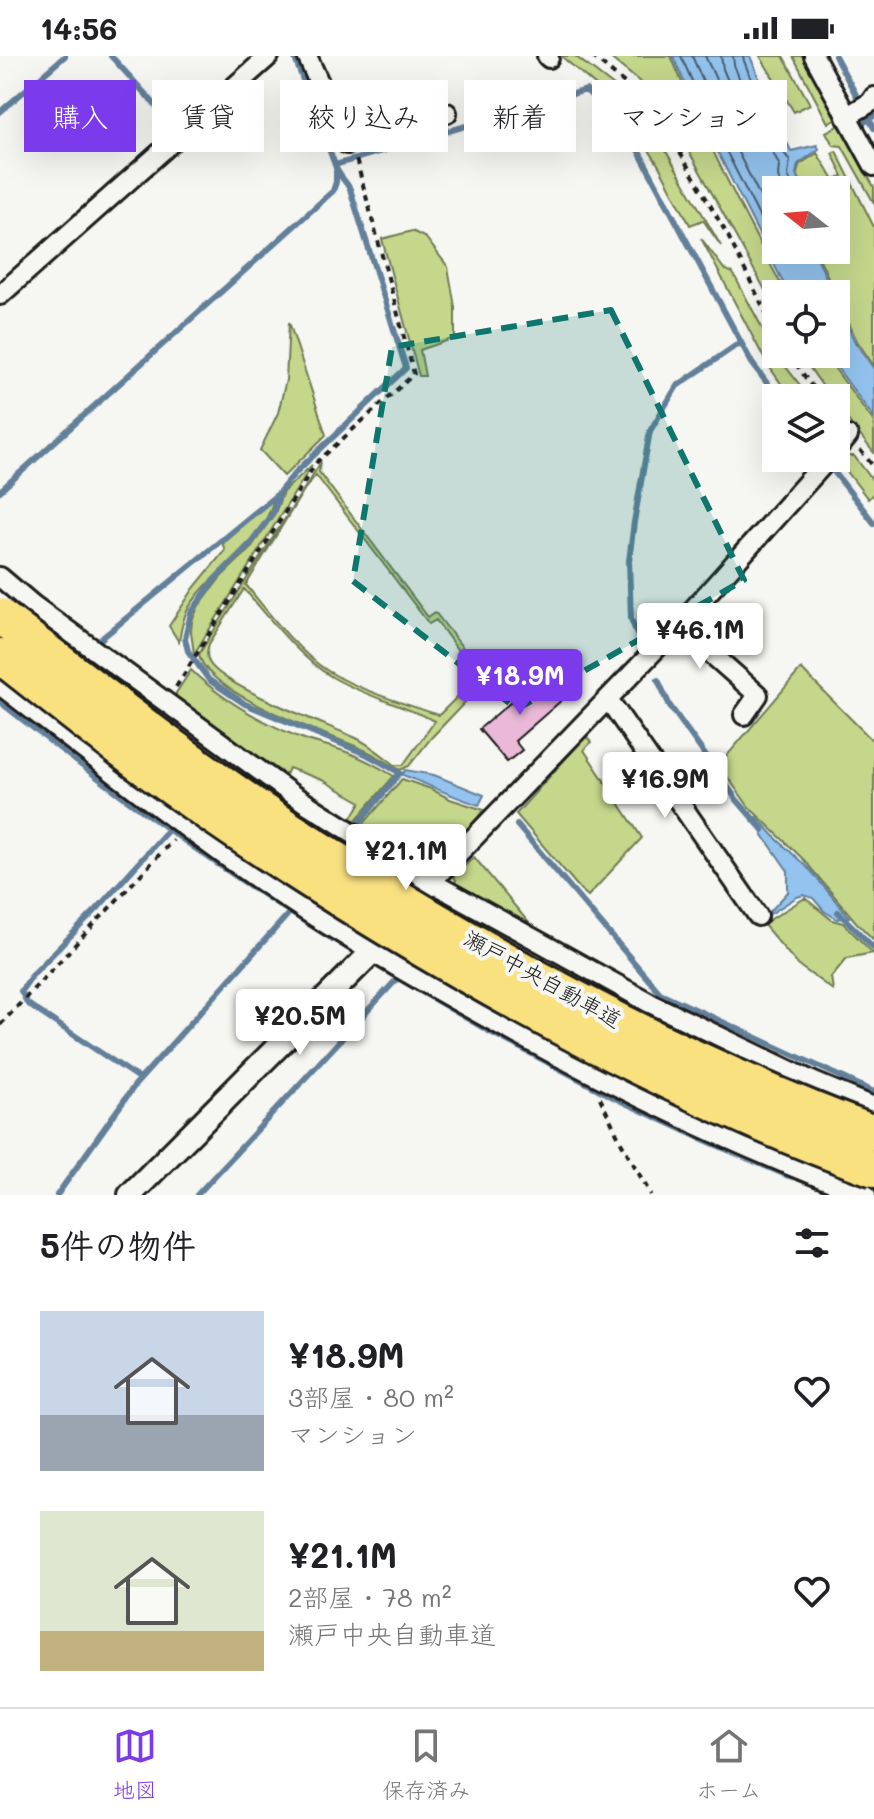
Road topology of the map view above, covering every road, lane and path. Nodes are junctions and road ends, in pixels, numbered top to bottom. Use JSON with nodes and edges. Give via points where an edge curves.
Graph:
{"nodes":[{"id":1,"x":269,"y":56,"type":"edge"},
{"id":2,"x":307,"y":56,"type":"edge"},
{"id":3,"x":592,"y":56,"type":"edge"},
{"id":4,"x":814,"y":56,"type":"edge"},
{"id":5,"x":318,"y":80,"type":"edge"},
{"id":6,"x":861,"y":107,"type":"edge"},
{"id":7,"x":874,"y":166,"type":"edge"},
{"id":8,"x":359,"y":169,"type":"dead end"},
{"id":9,"x":0,"y":295,"type":"edge"},
{"id":10,"x":762,"y":305,"type":"edge"},
{"id":11,"x":817,"y":472,"type":"edge"},
{"id":12,"x":0,"y":577,"type":"edge"},
{"id":13,"x":0,"y":616,"type":"edge"},
{"id":14,"x":679,"y":625,"type":"junction"},
{"id":15,"x":0,"y":656,"type":"edge"},
{"id":16,"x":187,"y":669,"type":"dead end"},
{"id":17,"x":0,"y":685,"type":"edge"},
{"id":18,"x":608,"y":699,"type":"junction"},
{"id":19,"x":744,"y":715,"type":"dead end"},
{"id":20,"x":174,"y":840,"type":"dead end"},
{"id":21,"x":431,"y":882,"type":"junction"},
{"id":22,"x":758,"y":916,"type":"dead end"},
{"id":23,"x":373,"y":951,"type":"junction"},
{"id":24,"x":0,"y":1025,"type":"edge"},
{"id":25,"x":599,"y":1092,"type":"dead end"},
{"id":26,"x":874,"y":1107,"type":"edge"},
{"id":27,"x":874,"y":1122,"type":"edge"},
{"id":28,"x":874,"y":1133,"type":"edge"},
{"id":29,"x":874,"y":1169,"type":"edge"},
{"id":30,"x":820,"y":1188,"type":"edge"},
{"id":31,"x":130,"y":1195,"type":"edge"},
{"id":32,"x":651,"y":1195,"type":"edge"},
{"id":33,"x":866,"y":1195,"type":"edge"}],
"edges":[{"from":1,"to":9,"type":"street"},
{"from":2,"to":5,"type":"street"},
{"from":3,"to":10,"type":"path","via":[[640,96],[664,125]]},
{"from":4,"to":6,"type":"street"},
{"from":6,"to":7,"type":"street"},
{"from":8,"to":16,"type":"path","via":[[414,374],[316,463]]},
{"from":11,"to":14,"type":"street"},
{"from":12,"to":21,"type":"street","via":[[293,795]]},
{"from":13,"to":28,"type":"highway","name":"瀬戸中央自動車道","bridge":true,"via":[[286,827],[409,904],[615,1019]]},
{"from":14,"to":18,"type":"street"},
{"from":14,"to":19,"type":"street","via":[[758,695]]},
{"from":15,"to":29,"type":"highway","name":"瀬戸中央自動車道","bridge":true,"via":[[266,853],[443,962],[700,1097]]},
{"from":17,"to":23,"type":"street","via":[[198,836]]},
{"from":18,"to":21,"type":"street"},
{"from":18,"to":22,"type":"street"},
{"from":20,"to":24,"type":"path"},
{"from":21,"to":23,"type":"street"},
{"from":21,"to":26,"type":"street","via":[[650,1003]]},
{"from":23,"to":30,"type":"street","via":[[443,994]]},
{"from":23,"to":31,"type":"street"},
{"from":25,"to":32,"type":"path"},
{"from":27,"to":30,"type":"street"},
{"from":30,"to":33,"type":"street"}]}
